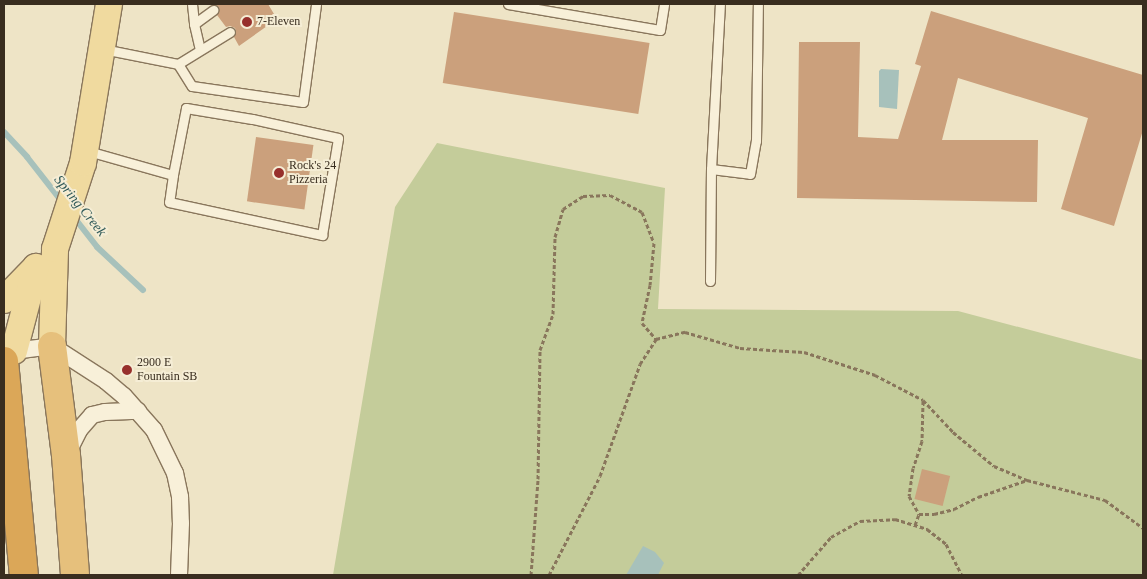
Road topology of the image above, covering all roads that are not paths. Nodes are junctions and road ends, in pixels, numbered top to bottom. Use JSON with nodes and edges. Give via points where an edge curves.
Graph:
{"nodes":[{"id":1,"x":109,"y":4,"type":"edge"},
{"id":2,"x":192,"y":4,"type":"edge"},
{"id":3,"x":316,"y":4,"type":"edge"},
{"id":4,"x":508,"y":4,"type":"edge"},
{"id":5,"x":664,"y":4,"type":"edge"},
{"id":6,"x":720,"y":4,"type":"edge"},
{"id":7,"x":758,"y":4,"type":"edge"},
{"id":8,"x":212,"y":10,"type":"dead end"},
{"id":9,"x":194,"y":24,"type":"junction"},
{"id":10,"x":230,"y":32,"type":"dead end"},
{"id":11,"x":102,"y":49,"type":"junction"},
{"id":12,"x":200,"y":50,"type":"junction"},
{"id":13,"x":178,"y":64,"type":"junction"},
{"id":14,"x":84,"y":156,"type":"junction"},
{"id":15,"x":711,"y":168,"type":"junction"},
{"id":16,"x":173,"y":175,"type":"junction"},
{"id":17,"x":55,"y":248,"type":"junction"},
{"id":18,"x":36,"y":267,"type":"junction"},
{"id":19,"x":710,"y":281,"type":"dead end"},
{"id":20,"x":4,"y":300,"type":"edge"},
{"id":21,"x":52,"y":346,"type":"junction"},
{"id":22,"x":7,"y":355,"type":"edge"},
{"id":23,"x":138,"y":411,"type":"junction"},
{"id":24,"x":66,"y":455,"type":"junction"},
{"id":25,"x":24,"y":575,"type":"edge"},
{"id":26,"x":75,"y":575,"type":"edge"},
{"id":27,"x":178,"y":575,"type":"edge"}],
"edges":[{"from":1,"to":11,"type":"main road"},
{"from":2,"to":9,"type":"lane"},
{"from":3,"to":13,"type":"lane","via":[[303,102],[192,86]]},
{"from":4,"to":5,"type":"lane","via":[[660,30]]},
{"from":6,"to":15,"type":"lane"},
{"from":7,"to":15,"type":"lane","via":[[756,141],[750,174]]},
{"from":8,"to":9,"type":"lane"},
{"from":9,"to":12,"type":"lane"},
{"from":10,"to":12,"type":"lane"},
{"from":11,"to":13,"type":"lane"},
{"from":11,"to":14,"type":"main road"},
{"from":12,"to":13,"type":"lane"},
{"from":14,"to":16,"type":"lane"},
{"from":14,"to":17,"type":"main road"},
{"from":15,"to":19,"type":"lane"},
{"from":16,"to":16,"type":"lane","via":[[169,202],[322,235],[338,138],[186,108]]},
{"from":17,"to":18,"type":"main road"},
{"from":17,"to":21,"type":"main road"},
{"from":18,"to":20,"type":"main road"},
{"from":18,"to":22,"type":"main road"},
{"from":21,"to":22,"type":"street"},
{"from":21,"to":23,"type":"street","via":[[106,381]]},
{"from":21,"to":24,"type":"highway"},
{"from":22,"to":25,"type":"highway"},
{"from":23,"to":24,"type":"street","via":[[92,415],[79,430]]},
{"from":23,"to":27,"type":"street","via":[[154,430],[176,473],[181,523]]},
{"from":24,"to":26,"type":"highway"}]}
